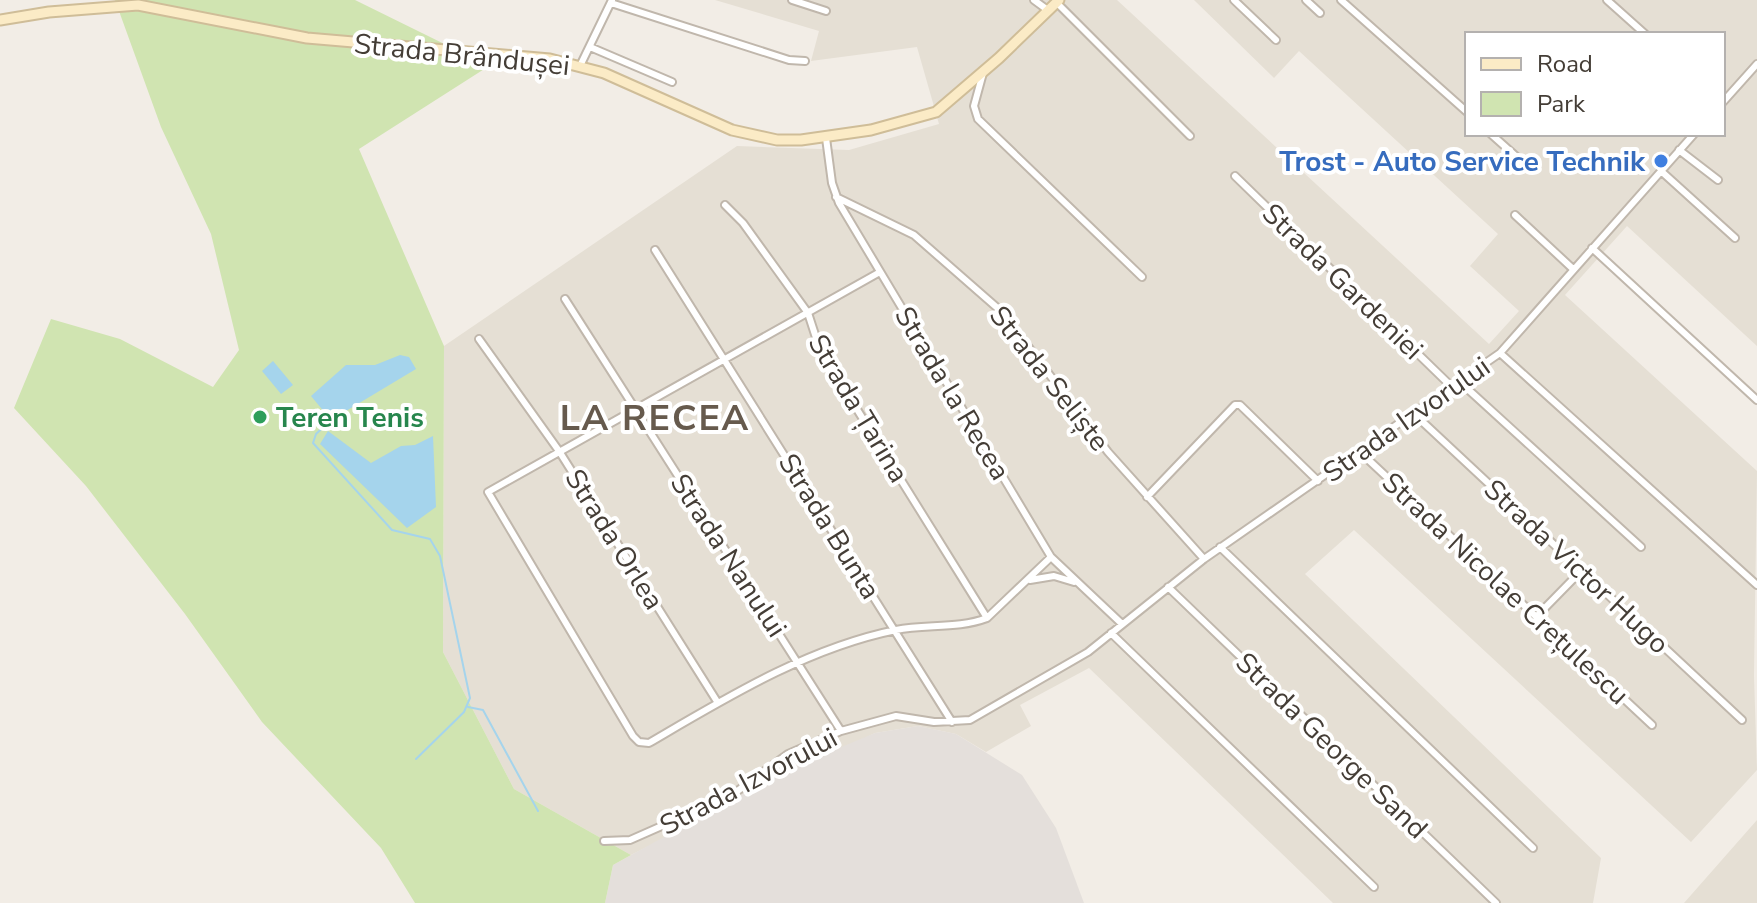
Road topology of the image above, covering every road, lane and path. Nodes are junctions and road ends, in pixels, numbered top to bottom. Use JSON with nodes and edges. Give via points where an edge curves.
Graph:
{"nodes":[{"id":1,"x":792,"y":0,"type":"edge"},
{"id":2,"x":1034,"y":0,"type":"edge"},
{"id":3,"x":1234,"y":0,"type":"edge"},
{"id":4,"x":1306,"y":0,"type":"edge"},
{"id":5,"x":1341,"y":0,"type":"edge"},
{"id":6,"x":1607,"y":0,"type":"edge"},
{"id":7,"x":612,"y":2,"type":"edge"},
{"id":8,"x":1058,"y":2,"type":"edge"},
{"id":9,"x":139,"y":3,"type":"edge"},
{"id":10,"x":826,"y":11,"type":"dead end"},
{"id":11,"x":1049,"y":11,"type":"junction"},
{"id":12,"x":1320,"y":13,"type":"dead end"},
{"id":13,"x":0,"y":20,"type":"edge"},
{"id":14,"x":1643,"y":32,"type":"edge"},
{"id":15,"x":1276,"y":40,"type":"dead end"},
{"id":16,"x":589,"y":50,"type":"junction"},
{"id":17,"x":805,"y":61,"type":"dead end"},
{"id":18,"x":1757,"y":64,"type":"edge"},
{"id":19,"x":583,"y":66,"type":"junction"},
{"id":20,"x":983,"y":73,"type":"junction"},
{"id":21,"x":672,"y":82,"type":"dead end"},
{"id":22,"x":1725,"y":100,"type":"edge"},
{"id":23,"x":1465,"y":110,"type":"edge"},
{"id":24,"x":1190,"y":136,"type":"dead end"},
{"id":25,"x":1493,"y":136,"type":"edge"},
{"id":26,"x":1692,"y":136,"type":"edge"},
{"id":27,"x":826,"y":138,"type":"junction"},
{"id":28,"x":1679,"y":150,"type":"junction"},
{"id":29,"x":1528,"y":167,"type":"dead end"},
{"id":30,"x":1661,"y":171,"type":"junction"},
{"id":31,"x":1235,"y":176,"type":"dead end"},
{"id":32,"x":1718,"y":180,"type":"dead end"},
{"id":33,"x":836,"y":197,"type":"junction"},
{"id":34,"x":725,"y":205,"type":"dead end"},
{"id":35,"x":1515,"y":215,"type":"dead end"},
{"id":36,"x":1735,"y":238,"type":"dead end"},
{"id":37,"x":1592,"y":248,"type":"junction"},
{"id":38,"x":655,"y":250,"type":"dead end"},
{"id":39,"x":1573,"y":269,"type":"junction"},
{"id":40,"x":880,"y":272,"type":"junction"},
{"id":41,"x":1142,"y":277,"type":"dead end"},
{"id":42,"x":565,"y":299,"type":"dead end"},
{"id":43,"x":808,"y":313,"type":"junction"},
{"id":44,"x":479,"y":339,"type":"dead end"},
{"id":45,"x":1500,"y":353,"type":"junction"},
{"id":46,"x":725,"y":361,"type":"junction"},
{"id":47,"x":1460,"y":382,"type":"junction"},
{"id":48,"x":1451,"y":386,"type":"junction"},
{"id":49,"x":1757,"y":400,"type":"edge"},
{"id":50,"x":636,"y":409,"type":"junction"},
{"id":51,"x":1412,"y":412,"type":"junction"},
{"id":52,"x":559,"y":451,"type":"junction"},
{"id":53,"x":1359,"y":451,"type":"junction"},
{"id":54,"x":1318,"y":481,"type":"junction"},
{"id":55,"x":1147,"y":497,"type":"junction"},
{"id":56,"x":1220,"y":547,"type":"junction"},
{"id":57,"x":1641,"y":547,"type":"dead end"},
{"id":58,"x":1051,"y":557,"type":"junction"},
{"id":59,"x":1204,"y":559,"type":"junction"},
{"id":60,"x":1582,"y":570,"type":"junction"},
{"id":61,"x":1027,"y":581,"type":"junction"},
{"id":62,"x":1079,"y":584,"type":"junction"},
{"id":63,"x":1757,"y":585,"type":"edge"},
{"id":64,"x":1168,"y":587,"type":"junction"},
{"id":65,"x":1536,"y":617,"type":"junction"},
{"id":66,"x":987,"y":618,"type":"junction"},
{"id":67,"x":1122,"y":624,"type":"junction"},
{"id":68,"x":896,"y":630,"type":"junction"},
{"id":69,"x":1111,"y":633,"type":"junction"},
{"id":70,"x":798,"y":662,"type":"junction"},
{"id":71,"x":718,"y":703,"type":"junction"},
{"id":72,"x":1742,"y":720,"type":"dead end"},
{"id":73,"x":952,"y":722,"type":"junction"},
{"id":74,"x":1652,"y":725,"type":"dead end"},
{"id":75,"x":841,"y":731,"type":"junction"},
{"id":76,"x":604,"y":841,"type":"dead end"},
{"id":77,"x":1533,"y":848,"type":"dead end"},
{"id":78,"x":1374,"y":887,"type":"dead end"},
{"id":79,"x":1496,"y":903,"type":"edge"}],
"edges":[{"from":1,"to":10,"type":"street"},
{"from":2,"to":11,"type":"street"},
{"from":3,"to":15,"type":"street"},
{"from":4,"to":12,"type":"street"},
{"from":5,"to":23,"type":"street"},
{"from":6,"to":14,"type":"street"},
{"from":7,"to":16,"type":"street"},
{"from":7,"to":17,"type":"street"},
{"from":8,"to":11,"type":"main road","name":"Strada Brândușei"},
{"from":8,"to":24,"type":"street"},
{"from":9,"to":13,"type":"main road","name":"Strada Brândușei"},
{"from":9,"to":19,"type":"main road","name":"Strada Brândușei","via":[[307,38]]},
{"from":11,"to":20,"type":"main road","name":"Strada Brândușei"},
{"from":16,"to":19,"type":"street"},
{"from":16,"to":21,"type":"street"},
{"from":18,"to":22,"type":"street"},
{"from":19,"to":27,"type":"main road","name":"Strada Brândușei","via":[[732,130],[777,140]]},
{"from":20,"to":27,"type":"main road","name":"Strada Brândușei","via":[[925,117]]},
{"from":20,"to":41,"type":"street","via":[[974,106],[978,119]]},
{"from":25,"to":29,"type":"street"},
{"from":26,"to":28,"type":"street","name":"Strada Izvorului"},
{"from":27,"to":33,"type":"street","name":"Strada la Recea"},
{"from":28,"to":30,"type":"street","name":"Strada Izvorului"},
{"from":28,"to":32,"type":"street"},
{"from":30,"to":36,"type":"street"},
{"from":30,"to":37,"type":"street","name":"Strada Izvorului"},
{"from":31,"to":48,"type":"street","name":"Strada Gardeniei"},
{"from":33,"to":40,"type":"street","name":"Strada la Recea"},
{"from":33,"to":55,"type":"street","name":"Strada Seliște","via":[[914,235],[1002,312]]},
{"from":34,"to":43,"type":"street","name":"Strada Țarina"},
{"from":35,"to":39,"type":"street"},
{"from":37,"to":39,"type":"street","name":"Strada Izvorului"},
{"from":37,"to":49,"type":"street"},
{"from":38,"to":46,"type":"street","name":"Strada Bunta"},
{"from":39,"to":45,"type":"street","name":"Strada Izvorului"},
{"from":40,"to":43,"type":"street"},
{"from":40,"to":58,"type":"street","name":"Strada la Recea"},
{"from":42,"to":50,"type":"street","name":"Strada Nanului"},
{"from":43,"to":46,"type":"street"},
{"from":43,"to":66,"type":"street","name":"Strada Țarina","via":[[820,350]]},
{"from":44,"to":52,"type":"street","name":"Strada Orlea"},
{"from":45,"to":47,"type":"street","name":"Strada Izvorului"},
{"from":45,"to":63,"type":"street"},
{"from":46,"to":50,"type":"street"},
{"from":46,"to":68,"type":"street","name":"Strada Bunta"},
{"from":47,"to":48,"type":"street","name":"Strada Izvorului"},
{"from":47,"to":57,"type":"street"},
{"from":48,"to":51,"type":"street","name":"Strada Izvorului"},
{"from":50,"to":52,"type":"street"},
{"from":50,"to":70,"type":"street","name":"Strada Nanului"},
{"from":51,"to":53,"type":"street","name":"Strada Izvorului"},
{"from":51,"to":60,"type":"street","name":"Strada Victor Hugo"},
{"from":52,"to":71,"type":"street","name":"Strada Orlea"},
{"from":52,"to":71,"type":"street","via":[[488,492],[639,742],[649,743]]},
{"from":53,"to":54,"type":"street","name":"Strada Izvorului"},
{"from":53,"to":65,"type":"street","name":"Strada Nicolae Crețulescu"},
{"from":54,"to":55,"type":"street","via":[[1235,405]]},
{"from":54,"to":56,"type":"street","name":"Strada Izvorului"},
{"from":55,"to":59,"type":"street","name":"Strada Seliște"},
{"from":56,"to":59,"type":"street","name":"Strada Izvorului"},
{"from":56,"to":77,"type":"street"},
{"from":58,"to":61,"type":"street"},
{"from":58,"to":62,"type":"street","name":"Strada la Recea"},
{"from":59,"to":64,"type":"street","name":"Strada Izvorului"},
{"from":60,"to":65,"type":"street"},
{"from":60,"to":72,"type":"street","name":"Strada Victor Hugo"},
{"from":61,"to":62,"type":"street","via":[[1054,576]]},
{"from":61,"to":66,"type":"street"},
{"from":62,"to":67,"type":"street","name":"Strada la Recea"},
{"from":64,"to":67,"type":"street","name":"Strada Izvorului"},
{"from":64,"to":79,"type":"street","name":"Strada George Sand"},
{"from":65,"to":74,"type":"street","name":"Strada Nicolae Crețulescu"},
{"from":66,"to":68,"type":"street"},
{"from":67,"to":69,"type":"street","name":"Strada Izvorului"},
{"from":68,"to":70,"type":"street"},
{"from":68,"to":73,"type":"street","name":"Strada Bunta"},
{"from":69,"to":73,"type":"street","name":"Strada Izvorului","via":[[1088,652],[970,720]]},
{"from":69,"to":78,"type":"street"},
{"from":70,"to":71,"type":"street"},
{"from":70,"to":75,"type":"street","name":"Strada Nanului"},
{"from":73,"to":75,"type":"street","name":"Strada Izvorului","via":[[896,716]]},
{"from":75,"to":76,"type":"street","name":"Strada Izvorului","via":[[788,754],[732,795],[630,840]]}]}
